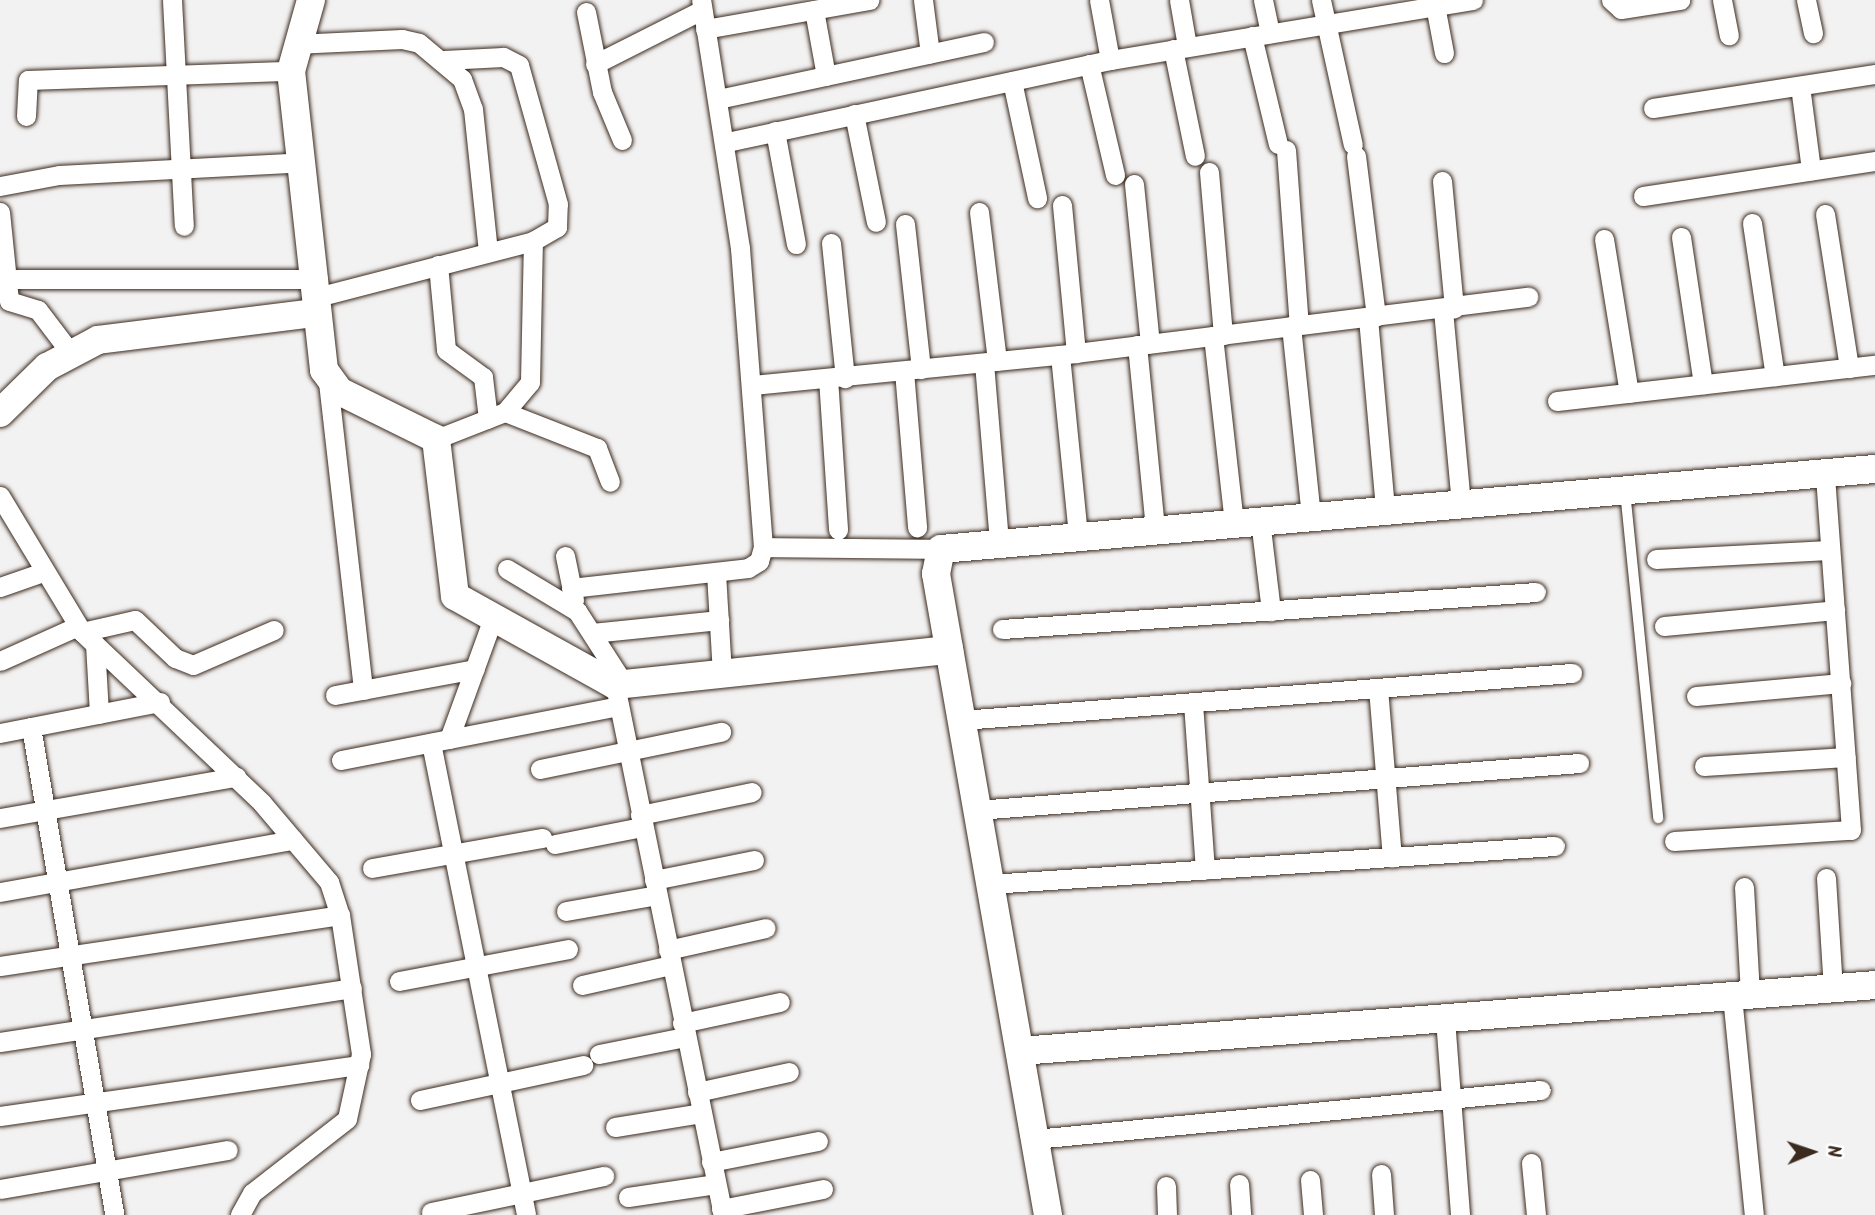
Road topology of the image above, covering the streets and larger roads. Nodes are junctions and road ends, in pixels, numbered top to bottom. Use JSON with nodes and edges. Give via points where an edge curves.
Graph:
{"nodes":[{"id":1,"x":172,"y":0,"type":"edge"},
{"id":2,"x":869,"y":0,"type":"edge"},
{"id":3,"x":923,"y":0,"type":"edge"},
{"id":4,"x":1100,"y":0,"type":"edge"},
{"id":5,"x":1179,"y":0,"type":"edge"},
{"id":6,"x":1263,"y":0,"type":"edge"},
{"id":7,"x":1321,"y":0,"type":"edge"},
{"id":8,"x":1473,"y":0,"type":"edge"},
{"id":9,"x":1612,"y":0,"type":"edge"},
{"id":10,"x":1680,"y":0,"type":"edge"},
{"id":11,"x":1722,"y":0,"type":"edge"},
{"id":12,"x":1806,"y":0,"type":"edge"},
{"id":13,"x":311,"y":1,"type":"edge"},
{"id":14,"x":838,"y":3,"type":"edge"},
{"id":15,"x":1435,"y":3,"type":"edge"},
{"id":16,"x":814,"y":10,"type":"junction"},
{"id":17,"x":586,"y":12,"type":"dead end"},
{"id":18,"x":702,"y":13,"type":"edge"},
{"id":19,"x":1326,"y":24,"type":"junction"},
{"id":20,"x":1813,"y":33,"type":"dead end"},
{"id":21,"x":1261,"y":34,"type":"junction"},
{"id":22,"x":1728,"y":34,"type":"dead end"},
{"id":23,"x":984,"y":42,"type":"dead end"},
{"id":24,"x":293,"y":44,"type":"junction"},
{"id":25,"x":1180,"y":47,"type":"junction"},
{"id":26,"x":1444,"y":52,"type":"dead end"},
{"id":27,"x":930,"y":54,"type":"junction"},
{"id":28,"x":444,"y":60,"type":"junction"},
{"id":29,"x":1110,"y":60,"type":"junction"},
{"id":30,"x":595,"y":64,"type":"junction"},
{"id":31,"x":1088,"y":64,"type":"junction"},
{"id":32,"x":291,"y":71,"type":"junction"},
{"id":33,"x":1875,"y":74,"type":"edge"},
{"id":34,"x":826,"y":76,"type":"junction"},
{"id":35,"x":176,"y":77,"type":"junction"},
{"id":36,"x":1012,"y":81,"type":"junction"},
{"id":37,"x":1800,"y":86,"type":"junction"},
{"id":38,"x":718,"y":99,"type":"junction"},
{"id":39,"x":1653,"y":108,"type":"dead end"},
{"id":40,"x":854,"y":114,"type":"junction"},
{"id":41,"x":26,"y":116,"type":"dead end"},
{"id":42,"x":775,"y":131,"type":"junction"},
{"id":43,"x":622,"y":140,"type":"dead end"},
{"id":44,"x":727,"y":142,"type":"junction"},
{"id":45,"x":1195,"y":156,"type":"dead end"},
{"id":46,"x":1875,"y":160,"type":"edge"},
{"id":47,"x":303,"y":162,"type":"junction"},
{"id":48,"x":181,"y":169,"type":"junction"},
{"id":49,"x":1811,"y":170,"type":"junction"},
{"id":50,"x":1209,"y":172,"type":"dead end"},
{"id":51,"x":1115,"y":175,"type":"dead end"},
{"id":52,"x":1442,"y":181,"type":"dead end"},
{"id":53,"x":1134,"y":184,"type":"dead end"},
{"id":54,"x":0,"y":186,"type":"edge"},
{"id":55,"x":1643,"y":196,"type":"dead end"},
{"id":56,"x":1037,"y":198,"type":"dead end"},
{"id":57,"x":1062,"y":205,"type":"dead end"},
{"id":58,"x":0,"y":212,"type":"edge"},
{"id":59,"x":979,"y":212,"type":"dead end"},
{"id":60,"x":1825,"y":214,"type":"dead end"},
{"id":61,"x":876,"y":222,"type":"dead end"},
{"id":62,"x":1752,"y":223,"type":"dead end"},
{"id":63,"x":905,"y":224,"type":"dead end"},
{"id":64,"x":184,"y":226,"type":"dead end"},
{"id":65,"x":1681,"y":237,"type":"dead end"},
{"id":66,"x":1604,"y":239,"type":"dead end"},
{"id":67,"x":533,"y":241,"type":"junction"},
{"id":68,"x":831,"y":243,"type":"dead end"},
{"id":69,"x":796,"y":244,"type":"dead end"},
{"id":70,"x":488,"y":252,"type":"junction"},
{"id":71,"x":438,"y":265,"type":"junction"},
{"id":72,"x":7,"y":279,"type":"junction"},
{"id":73,"x":318,"y":296,"type":"junction"},
{"id":74,"x":1528,"y":297,"type":"dead end"},
{"id":75,"x":5,"y":301,"type":"edge"},
{"id":76,"x":1449,"y":309,"type":"junction"},
{"id":77,"x":1372,"y":317,"type":"junction"},
{"id":78,"x":1295,"y":326,"type":"junction"},
{"id":79,"x":1218,"y":335,"type":"junction"},
{"id":80,"x":1144,"y":344,"type":"junction"},
{"id":81,"x":71,"y":352,"type":"junction"},
{"id":82,"x":1068,"y":354,"type":"junction"},
{"id":83,"x":990,"y":362,"type":"junction"},
{"id":84,"x":1875,"y":365,"type":"edge"},
{"id":85,"x":1849,"y":368,"type":"junction"},
{"id":86,"x":913,"y":370,"type":"junction"},
{"id":87,"x":1775,"y":376,"type":"junction"},
{"id":88,"x":836,"y":378,"type":"junction"},
{"id":89,"x":328,"y":382,"type":"junction"},
{"id":90,"x":1703,"y":384,"type":"junction"},
{"id":91,"x":752,"y":385,"type":"junction"},
{"id":92,"x":1629,"y":393,"type":"junction"},
{"id":93,"x":1557,"y":401,"type":"dead end"},
{"id":94,"x":0,"y":413,"type":"edge"},
{"id":95,"x":496,"y":415,"type":"junction"},
{"id":96,"x":436,"y":439,"type":"junction"},
{"id":97,"x":1875,"y":469,"type":"edge"},
{"id":98,"x":1825,"y":473,"type":"junction"},
{"id":99,"x":610,"y":482,"type":"dead end"},
{"id":100,"x":0,"y":496,"type":"edge"},
{"id":101,"x":1461,"y":503,"type":"junction"},
{"id":102,"x":1385,"y":510,"type":"junction"},
{"id":103,"x":1311,"y":516,"type":"junction"},
{"id":104,"x":1247,"y":521,"type":"junction"},
{"id":105,"x":917,"y":527,"type":"dead end"},
{"id":106,"x":1155,"y":529,"type":"junction"},
{"id":107,"x":838,"y":530,"type":"dead end"},
{"id":108,"x":1077,"y":535,"type":"junction"},
{"id":109,"x":999,"y":542,"type":"junction"},
{"id":110,"x":763,"y":547,"type":"junction"},
{"id":111,"x":941,"y":549,"type":"junction"},
{"id":112,"x":1829,"y":550,"type":"junction"},
{"id":113,"x":565,"y":556,"type":"dead end"},
{"id":114,"x":1656,"y":559,"type":"dead end"},
{"id":115,"x":507,"y":569,"type":"dead end"},
{"id":116,"x":43,"y":572,"type":"junction"},
{"id":117,"x":716,"y":573,"type":"junction"},
{"id":118,"x":0,"y":587,"type":"edge"},
{"id":119,"x":571,"y":588,"type":"junction"},
{"id":120,"x":1536,"y":592,"type":"dead end"},
{"id":121,"x":1835,"y":610,"type":"junction"},
{"id":122,"x":577,"y":611,"type":"junction"},
{"id":123,"x":1272,"y":611,"type":"junction"},
{"id":124,"x":719,"y":620,"type":"junction"},
{"id":125,"x":492,"y":621,"type":"junction"},
{"id":126,"x":1664,"y":626,"type":"dead end"},
{"id":127,"x":1002,"y":629,"type":"dead end"},
{"id":128,"x":274,"y":630,"type":"dead end"},
{"id":129,"x":89,"y":632,"type":"junction"},
{"id":130,"x":592,"y":633,"type":"junction"},
{"id":131,"x":949,"y":650,"type":"junction"},
{"id":132,"x":0,"y":661,"type":"edge"},
{"id":133,"x":474,"y":668,"type":"junction"},
{"id":134,"x":722,"y":673,"type":"junction"},
{"id":135,"x":1572,"y":673,"type":"dead end"},
{"id":136,"x":1841,"y":683,"type":"junction"},
{"id":137,"x":1378,"y":688,"type":"junction"},
{"id":138,"x":363,"y":690,"type":"junction"},
{"id":139,"x":619,"y":691,"type":"junction"},
{"id":140,"x":335,"y":695,"type":"dead end"},
{"id":141,"x":1696,"y":696,"type":"dead end"},
{"id":142,"x":160,"y":702,"type":"junction"},
{"id":143,"x":1193,"y":703,"type":"junction"},
{"id":144,"x":99,"y":714,"type":"junction"},
{"id":145,"x":962,"y":720,"type":"junction"},
{"id":146,"x":31,"y":727,"type":"junction"},
{"id":147,"x":721,"y":732,"type":"dead end"},
{"id":148,"x":0,"y":733,"type":"edge"},
{"id":149,"x":440,"y":741,"type":"junction"},
{"id":150,"x":627,"y":750,"type":"junction"},
{"id":151,"x":1846,"y":757,"type":"junction"},
{"id":152,"x":341,"y":760,"type":"dead end"},
{"id":153,"x":1578,"y":764,"type":"dead end"},
{"id":154,"x":1704,"y":766,"type":"dead end"},
{"id":155,"x":540,"y":769,"type":"dead end"},
{"id":156,"x":236,"y":777,"type":"junction"},
{"id":157,"x":1386,"y":778,"type":"junction"},
{"id":158,"x":752,"y":792,"type":"dead end"},
{"id":159,"x":1200,"y":793,"type":"junction"},
{"id":160,"x":45,"y":810,"type":"junction"},
{"id":161,"x":977,"y":810,"type":"junction"},
{"id":162,"x":0,"y":818,"type":"edge"},
{"id":163,"x":641,"y":821,"type":"junction"},
{"id":164,"x":293,"y":840,"type":"junction"},
{"id":165,"x":1674,"y":841,"type":"dead end"},
{"id":166,"x":1555,"y":846,"type":"dead end"},
{"id":167,"x":453,"y":854,"type":"junction"},
{"id":168,"x":1392,"y":857,"type":"junction"},
{"id":169,"x":754,"y":860,"type":"dead end"},
{"id":170,"x":372,"y":868,"type":"dead end"},
{"id":171,"x":1205,"y":870,"type":"junction"},
{"id":172,"x":1826,"y":878,"type":"dead end"},
{"id":173,"x":57,"y":882,"type":"junction"},
{"id":174,"x":990,"y":884,"type":"junction"},
{"id":175,"x":655,"y":887,"type":"junction"},
{"id":176,"x":1744,"y":887,"type":"dead end"},
{"id":177,"x":0,"y":892,"type":"edge"},
{"id":178,"x":566,"y":911,"type":"dead end"},
{"id":179,"x":341,"y":915,"type":"junction"},
{"id":180,"x":766,"y":928,"type":"dead end"},
{"id":181,"x":568,"y":949,"type":"dead end"},
{"id":182,"x":70,"y":955,"type":"junction"},
{"id":183,"x":669,"y":957,"type":"junction"},
{"id":184,"x":0,"y":966,"type":"edge"},
{"id":185,"x":476,"y":966,"type":"junction"},
{"id":186,"x":400,"y":981,"type":"dead end"},
{"id":187,"x":582,"y":985,"type":"dead end"},
{"id":188,"x":1875,"y":985,"type":"edge"},
{"id":189,"x":352,"y":988,"type":"junction"},
{"id":190,"x":1833,"y":988,"type":"junction"},
{"id":191,"x":1741,"y":995,"type":"junction"},
{"id":192,"x":780,"y":1002,"type":"dead end"},
{"id":193,"x":1445,"y":1018,"type":"junction"},
{"id":194,"x":83,"y":1030,"type":"junction"},
{"id":195,"x":684,"y":1030,"type":"junction"},
{"id":196,"x":0,"y":1042,"type":"edge"},
{"id":197,"x":1020,"y":1051,"type":"junction"},
{"id":198,"x":359,"y":1065,"type":"junction"},
{"id":199,"x":789,"y":1072,"type":"dead end"},
{"id":200,"x":499,"y":1083,"type":"junction"},
{"id":201,"x":1541,"y":1090,"type":"dead end"},
{"id":202,"x":696,"y":1092,"type":"junction"},
{"id":203,"x":1450,"y":1099,"type":"junction"},
{"id":204,"x":420,"y":1100,"type":"dead end"},
{"id":205,"x":95,"y":1101,"type":"junction"},
{"id":206,"x":701,"y":1113,"type":"junction"},
{"id":207,"x":0,"y":1116,"type":"edge"},
{"id":208,"x":615,"y":1127,"type":"dead end"},
{"id":209,"x":1035,"y":1139,"type":"junction"},
{"id":210,"x":818,"y":1141,"type":"dead end"},
{"id":211,"x":228,"y":1150,"type":"dead end"},
{"id":212,"x":711,"y":1162,"type":"junction"},
{"id":213,"x":1531,"y":1163,"type":"dead end"},
{"id":214,"x":106,"y":1170,"type":"junction"},
{"id":215,"x":1381,"y":1174,"type":"dead end"},
{"id":216,"x":604,"y":1176,"type":"dead end"},
{"id":217,"x":1310,"y":1180,"type":"dead end"},
{"id":218,"x":716,"y":1184,"type":"junction"},
{"id":219,"x":1239,"y":1184,"type":"dead end"},
{"id":220,"x":1166,"y":1186,"type":"dead end"},
{"id":221,"x":0,"y":1189,"type":"edge"},
{"id":222,"x":822,"y":1189,"type":"dead end"},
{"id":223,"x":522,"y":1194,"type":"junction"},
{"id":224,"x":628,"y":1197,"type":"dead end"},
{"id":225,"x":431,"y":1212,"type":"dead end"},
{"id":226,"x":722,"y":1212,"type":"edge"},
{"id":227,"x":114,"y":1215,"type":"edge"},
{"id":228,"x":240,"y":1215,"type":"edge"},
{"id":229,"x":526,"y":1215,"type":"edge"},
{"id":230,"x":1048,"y":1215,"type":"edge"},
{"id":231,"x":1167,"y":1215,"type":"edge"},
{"id":232,"x":1241,"y":1215,"type":"edge"},
{"id":233,"x":1313,"y":1215,"type":"edge"},
{"id":234,"x":1384,"y":1215,"type":"edge"},
{"id":235,"x":1460,"y":1215,"type":"edge"},
{"id":236,"x":1536,"y":1215,"type":"edge"},
{"id":237,"x":1754,"y":1215,"type":"edge"}],
"edges":[{"from":1,"to":35,"type":"street"},
{"from":2,"to":14,"type":"street"},
{"from":3,"to":27,"type":"street"},
{"from":4,"to":29,"type":"street"},
{"from":5,"to":25,"type":"street"},
{"from":6,"to":21,"type":"street"},
{"from":7,"to":19,"type":"street"},
{"from":8,"to":15,"type":"street"},
{"from":9,"to":10,"type":"street","via":[[1621,9]]},
{"from":11,"to":22,"type":"street"},
{"from":12,"to":20,"type":"street"},
{"from":13,"to":24,"type":"street"},
{"from":14,"to":16,"type":"street"},
{"from":15,"to":19,"type":"street"},
{"from":15,"to":26,"type":"street"},
{"from":16,"to":18,"type":"street"},
{"from":16,"to":34,"type":"street"},
{"from":17,"to":30,"type":"street"},
{"from":18,"to":30,"type":"street"},
{"from":18,"to":38,"type":"street"},
{"from":19,"to":21,"type":"street"},
{"from":19,"to":77,"type":"street","via":[[1355,150]]},
{"from":21,"to":25,"type":"street"},
{"from":21,"to":78,"type":"street","via":[[1282,147]]},
{"from":23,"to":27,"type":"street"},
{"from":24,"to":28,"type":"street","via":[[402,39]]},
{"from":24,"to":32,"type":"street"},
{"from":25,"to":29,"type":"street"},
{"from":25,"to":45,"type":"street"},
{"from":27,"to":34,"type":"street"},
{"from":28,"to":67,"type":"street","via":[[503,57],[524,73],[559,212],[557,228]]},
{"from":28,"to":70,"type":"street","via":[[470,98]]},
{"from":29,"to":31,"type":"street"},
{"from":30,"to":43,"type":"street"},
{"from":31,"to":36,"type":"street"},
{"from":31,"to":51,"type":"street"},
{"from":32,"to":35,"type":"street"},
{"from":32,"to":47,"type":"street"},
{"from":33,"to":37,"type":"street"},
{"from":34,"to":38,"type":"street"},
{"from":35,"to":41,"type":"street","via":[[28,79]]},
{"from":35,"to":48,"type":"street"},
{"from":36,"to":40,"type":"street"},
{"from":36,"to":56,"type":"street"},
{"from":37,"to":39,"type":"street"},
{"from":37,"to":49,"type":"street"},
{"from":38,"to":44,"type":"street"},
{"from":40,"to":42,"type":"street"},
{"from":40,"to":61,"type":"street"},
{"from":42,"to":44,"type":"street"},
{"from":42,"to":69,"type":"street"},
{"from":44,"to":91,"type":"street"},
{"from":46,"to":49,"type":"street"},
{"from":47,"to":48,"type":"street"},
{"from":47,"to":73,"type":"street"},
{"from":48,"to":54,"type":"street","via":[[59,174]]},
{"from":48,"to":64,"type":"street"},
{"from":49,"to":55,"type":"street"},
{"from":50,"to":79,"type":"street"},
{"from":52,"to":76,"type":"street"},
{"from":53,"to":80,"type":"street"},
{"from":57,"to":82,"type":"street"},
{"from":58,"to":72,"type":"street"},
{"from":59,"to":83,"type":"street"},
{"from":60,"to":85,"type":"street"},
{"from":62,"to":87,"type":"street"},
{"from":63,"to":86,"type":"street"},
{"from":65,"to":90,"type":"street"},
{"from":66,"to":92,"type":"street"},
{"from":67,"to":70,"type":"street"},
{"from":67,"to":95,"type":"street","via":[[530,382]]},
{"from":68,"to":88,"type":"street"},
{"from":70,"to":71,"type":"street"},
{"from":71,"to":73,"type":"street"},
{"from":71,"to":95,"type":"street","via":[[446,350],[483,377]]},
{"from":72,"to":73,"type":"street"},
{"from":72,"to":75,"type":"street"},
{"from":73,"to":81,"type":"street","via":[[130,333]]},
{"from":73,"to":89,"type":"street"},
{"from":74,"to":76,"type":"street"},
{"from":75,"to":81,"type":"street","via":[[38,310]]},
{"from":76,"to":77,"type":"street"},
{"from":76,"to":101,"type":"street"},
{"from":77,"to":78,"type":"street"},
{"from":77,"to":102,"type":"street"},
{"from":78,"to":79,"type":"street"},
{"from":78,"to":103,"type":"street"},
{"from":79,"to":80,"type":"street"},
{"from":79,"to":104,"type":"street"},
{"from":80,"to":82,"type":"street"},
{"from":80,"to":106,"type":"street"},
{"from":81,"to":94,"type":"street"},
{"from":82,"to":83,"type":"street"},
{"from":82,"to":108,"type":"street"},
{"from":83,"to":86,"type":"street"},
{"from":83,"to":109,"type":"street"},
{"from":84,"to":85,"type":"street"},
{"from":85,"to":87,"type":"street"},
{"from":86,"to":88,"type":"street"},
{"from":86,"to":105,"type":"street"},
{"from":87,"to":90,"type":"street"},
{"from":88,"to":91,"type":"street"},
{"from":88,"to":107,"type":"street"},
{"from":89,"to":96,"type":"street"},
{"from":89,"to":138,"type":"street"},
{"from":90,"to":92,"type":"street"},
{"from":91,"to":110,"type":"street"},
{"from":92,"to":93,"type":"street"},
{"from":95,"to":96,"type":"street"},
{"from":95,"to":99,"type":"street","via":[[597,448]]},
{"from":96,"to":125,"type":"street","via":[[450,582],[455,596]]},
{"from":97,"to":98,"type":"street"},
{"from":98,"to":101,"type":"street"},
{"from":98,"to":112,"type":"street"},
{"from":100,"to":116,"type":"street"},
{"from":101,"to":102,"type":"street"},
{"from":102,"to":103,"type":"street"},
{"from":103,"to":104,"type":"street"},
{"from":104,"to":106,"type":"street"},
{"from":104,"to":123,"type":"street"},
{"from":106,"to":108,"type":"street"},
{"from":108,"to":109,"type":"street"},
{"from":109,"to":111,"type":"street"},
{"from":110,"to":111,"type":"street"},
{"from":110,"to":117,"type":"street","via":[[755,566]]},
{"from":111,"to":131,"type":"street","via":[[936,574]]},
{"from":112,"to":114,"type":"street"},
{"from":112,"to":121,"type":"street"},
{"from":113,"to":119,"type":"street"},
{"from":115,"to":122,"type":"street"},
{"from":116,"to":118,"type":"street"},
{"from":116,"to":129,"type":"street"},
{"from":117,"to":119,"type":"street"},
{"from":117,"to":124,"type":"street"},
{"from":119,"to":122,"type":"street"},
{"from":120,"to":123,"type":"street"},
{"from":121,"to":126,"type":"street"},
{"from":121,"to":136,"type":"street"},
{"from":122,"to":130,"type":"street"},
{"from":123,"to":127,"type":"street"},
{"from":124,"to":130,"type":"street"},
{"from":124,"to":134,"type":"street"},
{"from":125,"to":133,"type":"street"},
{"from":125,"to":139,"type":"street"},
{"from":128,"to":129,"type":"street","via":[[186,665],[142,622],[124,620]]},
{"from":129,"to":132,"type":"street"},
{"from":129,"to":142,"type":"street"},
{"from":129,"to":144,"type":"street"},
{"from":130,"to":139,"type":"street"},
{"from":131,"to":134,"type":"street"},
{"from":131,"to":145,"type":"street"},
{"from":133,"to":138,"type":"street"},
{"from":133,"to":149,"type":"street"},
{"from":134,"to":139,"type":"street"},
{"from":135,"to":137,"type":"street"},
{"from":136,"to":141,"type":"street"},
{"from":136,"to":151,"type":"street"},
{"from":137,"to":143,"type":"street"},
{"from":137,"to":157,"type":"street"},
{"from":138,"to":140,"type":"street"},
{"from":139,"to":149,"type":"street"},
{"from":139,"to":150,"type":"street"},
{"from":142,"to":144,"type":"street"},
{"from":142,"to":156,"type":"street"},
{"from":143,"to":145,"type":"street"},
{"from":143,"to":159,"type":"street"},
{"from":144,"to":146,"type":"street"},
{"from":145,"to":161,"type":"street"},
{"from":146,"to":148,"type":"street"},
{"from":146,"to":160,"type":"street"},
{"from":147,"to":150,"type":"street"},
{"from":149,"to":152,"type":"street"},
{"from":149,"to":167,"type":"street"},
{"from":150,"to":155,"type":"street"},
{"from":150,"to":163,"type":"street"},
{"from":151,"to":154,"type":"street"},
{"from":151,"to":165,"type":"street","via":[[1851,830]]},
{"from":153,"to":157,"type":"street"},
{"from":156,"to":160,"type":"street"},
{"from":156,"to":164,"type":"street"},
{"from":157,"to":159,"type":"street"},
{"from":157,"to":168,"type":"street"},
{"from":158,"to":163,"type":"street"},
{"from":159,"to":161,"type":"street"},
{"from":159,"to":171,"type":"street"},
{"from":160,"to":162,"type":"street"},
{"from":160,"to":173,"type":"street"},
{"from":161,"to":174,"type":"street"},
{"from":163,"to":167,"type":"street","via":[[548,841]]},
{"from":163,"to":175,"type":"street"},
{"from":164,"to":173,"type":"street"},
{"from":164,"to":179,"type":"street","via":[[329,882]]},
{"from":166,"to":168,"type":"street"},
{"from":167,"to":170,"type":"street"},
{"from":167,"to":185,"type":"street"},
{"from":168,"to":171,"type":"street"},
{"from":169,"to":175,"type":"street"},
{"from":171,"to":174,"type":"street"},
{"from":172,"to":190,"type":"street"},
{"from":173,"to":177,"type":"street"},
{"from":173,"to":182,"type":"street"},
{"from":174,"to":197,"type":"street"},
{"from":175,"to":178,"type":"street"},
{"from":175,"to":183,"type":"street"},
{"from":176,"to":191,"type":"street"},
{"from":179,"to":182,"type":"street"},
{"from":179,"to":189,"type":"street"},
{"from":180,"to":183,"type":"street"},
{"from":181,"to":185,"type":"street"},
{"from":182,"to":184,"type":"street"},
{"from":182,"to":194,"type":"street"},
{"from":183,"to":187,"type":"street"},
{"from":183,"to":195,"type":"street"},
{"from":185,"to":186,"type":"street"},
{"from":185,"to":200,"type":"street"},
{"from":188,"to":190,"type":"street"},
{"from":189,"to":194,"type":"street"},
{"from":189,"to":198,"type":"street"},
{"from":190,"to":191,"type":"street"},
{"from":191,"to":193,"type":"street"},
{"from":191,"to":237,"type":"street"},
{"from":192,"to":195,"type":"street"},
{"from":193,"to":197,"type":"street"},
{"from":193,"to":203,"type":"street"},
{"from":194,"to":196,"type":"street"},
{"from":194,"to":205,"type":"street"},
{"from":195,"to":200,"type":"street"},
{"from":195,"to":202,"type":"street"},
{"from":197,"to":209,"type":"street"},
{"from":198,"to":205,"type":"street"},
{"from":198,"to":228,"type":"street","via":[[347,1119],[253,1192]]},
{"from":199,"to":202,"type":"street"},
{"from":200,"to":204,"type":"street"},
{"from":200,"to":223,"type":"street"},
{"from":201,"to":203,"type":"street"},
{"from":202,"to":206,"type":"street"},
{"from":203,"to":209,"type":"street"},
{"from":203,"to":235,"type":"street"},
{"from":205,"to":207,"type":"street"},
{"from":205,"to":214,"type":"street"},
{"from":206,"to":208,"type":"street"},
{"from":206,"to":212,"type":"street"},
{"from":209,"to":230,"type":"street"},
{"from":210,"to":212,"type":"street"},
{"from":211,"to":214,"type":"street"},
{"from":212,"to":218,"type":"street"},
{"from":213,"to":236,"type":"street"},
{"from":214,"to":221,"type":"street"},
{"from":214,"to":227,"type":"street"},
{"from":215,"to":234,"type":"street"},
{"from":216,"to":223,"type":"street"},
{"from":217,"to":233,"type":"street"},
{"from":218,"to":224,"type":"street"},
{"from":218,"to":226,"type":"street"},
{"from":219,"to":232,"type":"street"},
{"from":220,"to":231,"type":"street"},
{"from":222,"to":226,"type":"street"},
{"from":223,"to":225,"type":"street"},
{"from":223,"to":229,"type":"street"}]}
